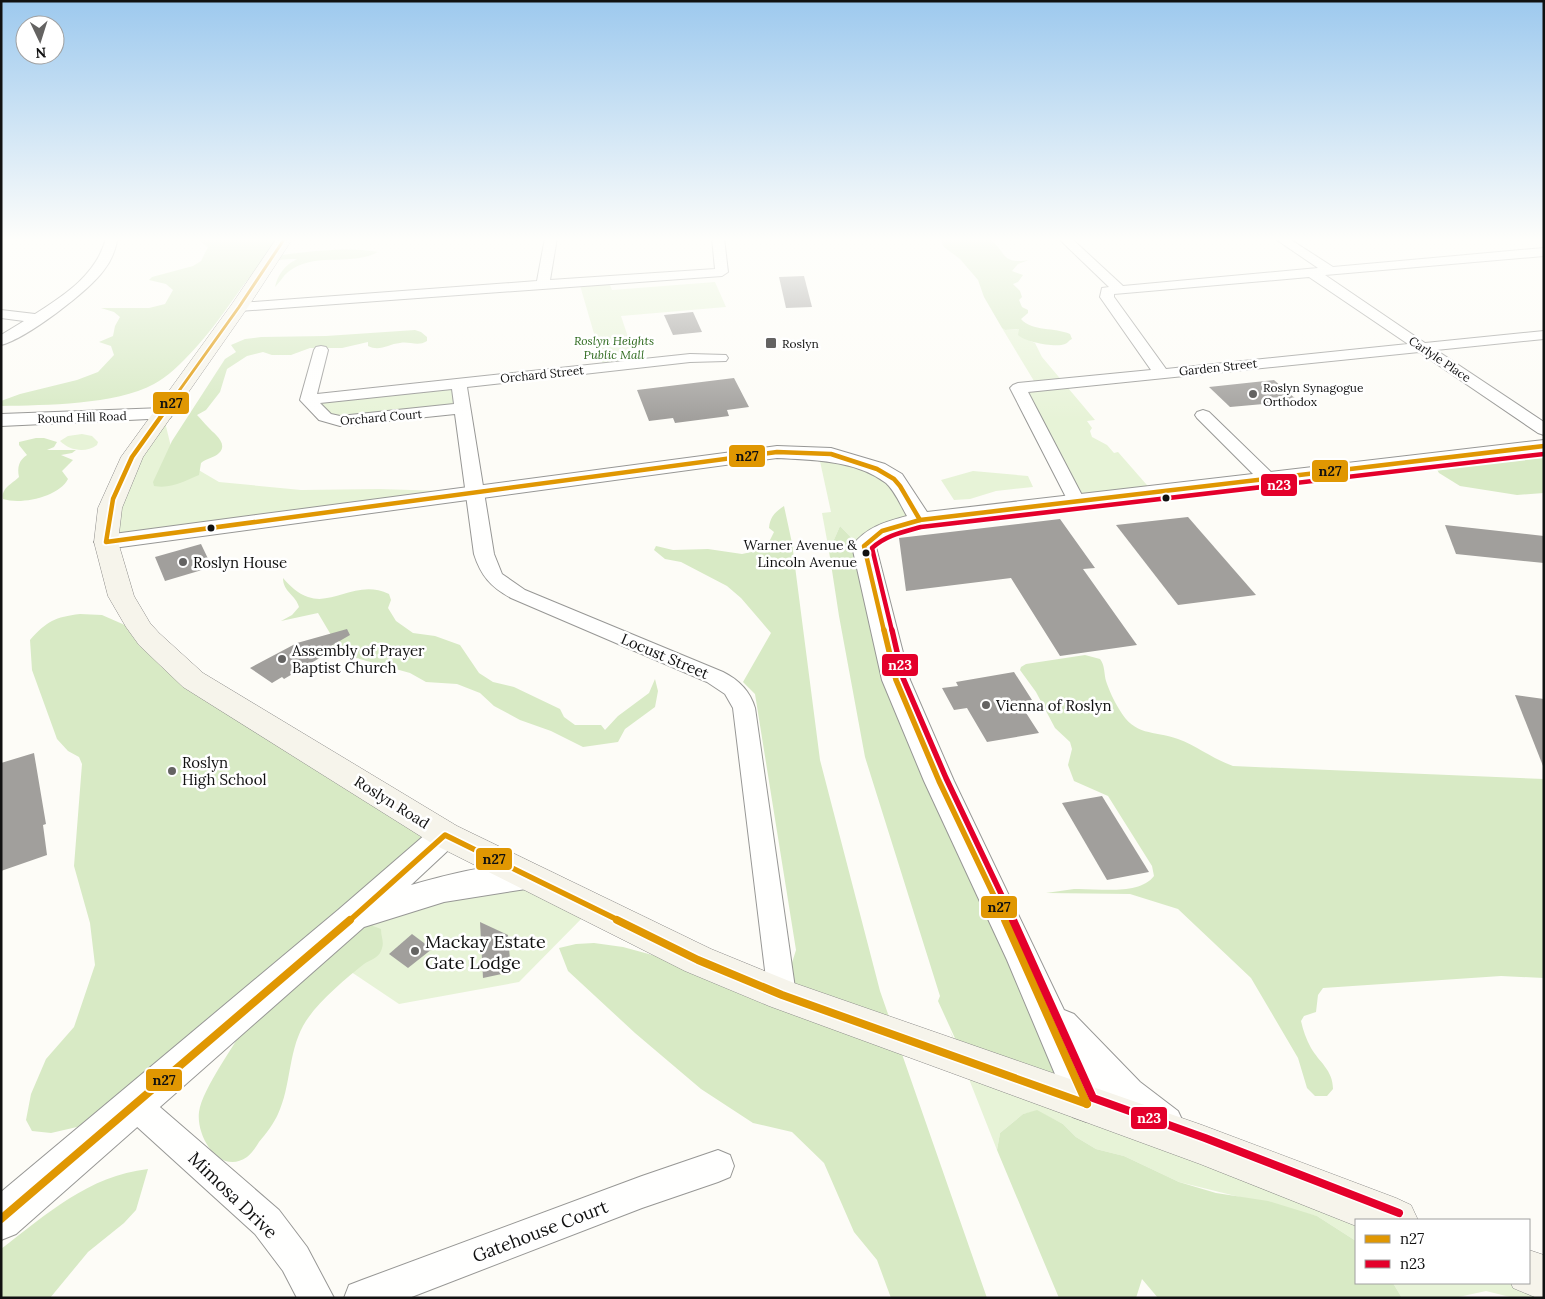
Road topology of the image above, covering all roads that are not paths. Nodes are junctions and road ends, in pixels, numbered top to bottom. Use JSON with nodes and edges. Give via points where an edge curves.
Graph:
{"nodes":[{"id":1,"x":66,"y":299,"type":"edge"},
{"id":2,"x":245,"y":299,"type":"edge"},
{"id":3,"x":355,"y":299,"type":"edge"},
{"id":4,"x":1108,"y":299,"type":"edge"},
{"id":5,"x":1350,"y":299,"type":"edge"},
{"id":6,"x":239,"y":307,"type":"junction"},
{"id":7,"x":1,"y":314,"type":"edge"},
{"id":8,"x":38,"y":319,"type":"junction"},
{"id":9,"x":1544,"y":335,"type":"edge"},
{"id":10,"x":1,"y":341,"type":"edge"},
{"id":11,"x":1422,"y":347,"type":"junction"},
{"id":12,"x":321,"y":350,"type":"dead end"},
{"id":13,"x":721,"y":358,"type":"dead end"},
{"id":14,"x":1161,"y":373,"type":"junction"},
{"id":15,"x":458,"y":384,"type":"junction"},
{"id":16,"x":364,"y":394,"type":"joint"},
{"id":17,"x":308,"y":400,"type":"junction"},
{"id":18,"x":462,"y":408,"type":"junction"},
{"id":19,"x":163,"y":414,"type":"junction"},
{"id":20,"x":1203,"y":415,"type":"dead end"},
{"id":21,"x":1,"y":420,"type":"edge"},
{"id":22,"x":1544,"y":430,"type":"edge"},
{"id":23,"x":1544,"y":446,"type":"edge"},
{"id":24,"x":1267,"y":478,"type":"junction"},
{"id":25,"x":475,"y":492,"type":"junction"},
{"id":26,"x":1076,"y":501,"type":"junction"},
{"id":27,"x":920,"y":520,"type":"junction"},
{"id":28,"x":106,"y":542,"type":"junction"},
{"id":29,"x":445,"y":835,"type":"junction"},
{"id":30,"x":526,"y":876,"type":"junction"},
{"id":31,"x":350,"y":920,"type":"junction"},
{"id":32,"x":782,"y":995,"type":"junction"},
{"id":33,"x":1046,"y":1009,"type":"junction"},
{"id":34,"x":1087,"y":1104,"type":"junction"},
{"id":35,"x":135,"y":1105,"type":"junction"},
{"id":36,"x":1202,"y":1145,"type":"junction"},
{"id":37,"x":718,"y":1166,"type":"dead end"},
{"id":38,"x":1,"y":1219,"type":"edge"},
{"id":39,"x":1393,"y":1219,"type":"edge"},
{"id":40,"x":1530,"y":1272,"type":"edge"},
{"id":41,"x":1544,"y":1278,"type":"edge"},
{"id":42,"x":316,"y":1298,"type":"edge"},
{"id":43,"x":362,"y":1298,"type":"edge"}],
"edges":[{"from":1,"to":8,"type":"street"},
{"from":2,"to":6,"type":"main road","name":"Roslyn Road"},
{"from":3,"to":6,"type":"street"},
{"from":4,"to":14,"type":"street"},
{"from":5,"to":11,"type":"street","name":"Carlyle Place"},
{"from":6,"to":19,"type":"main road","name":"Roslyn Road"},
{"from":7,"to":8,"type":"street"},
{"from":8,"to":10,"type":"street"},
{"from":9,"to":11,"type":"street","name":"Garden Street"},
{"from":11,"to":14,"type":"street","name":"Garden Street"},
{"from":11,"to":22,"type":"street","name":"Carlyle Place"},
{"from":12,"to":17,"type":"street"},
{"from":13,"to":15,"type":"street","name":"Orchard Street","via":[[690,358]]},
{"from":14,"to":26,"type":"street","name":"Garden Street","via":[[1018,388]]},
{"from":15,"to":16,"type":"street","name":"Orchard Street"},
{"from":15,"to":18,"type":"street","name":"Locust Street"},
{"from":16,"to":17,"type":"street","name":"Orchard Court"},
{"from":17,"to":18,"type":"street","name":"Orchard Court","via":[[325,417],[340,421]]},
{"from":18,"to":25,"type":"street","name":"Locust Street"},
{"from":19,"to":21,"type":"street","name":"Round Hill Road"},
{"from":19,"to":28,"type":"main road","name":"Roslyn Road","via":[[132,457],[113,499]]},
{"from":20,"to":24,"type":"street"},
{"from":23,"to":24,"type":"street"},
{"from":24,"to":26,"type":"street"},
{"from":25,"to":27,"type":"street","via":[[772,452],[814,452],[854,460],[887,474],[900,486]]},
{"from":25,"to":28,"type":"street"},
{"from":25,"to":32,"type":"street","name":"Locust Street","via":[[488,568],[503,586],[715,677],[732,688],[740,698],[744,708]]},
{"from":26,"to":27,"type":"street"},
{"from":27,"to":33,"type":"street","via":[[876,534],[864,546],[896,680],[939,781]]},
{"from":28,"to":29,"type":"main road","name":"Roslyn Road","via":[[121,596],[139,627],[193,680]]},
{"from":29,"to":30,"type":"main road","name":"Roslyn Road"},
{"from":29,"to":31,"type":"street"},
{"from":30,"to":31,"type":"street","via":[[482,881],[419,895]]},
{"from":30,"to":32,"type":"main road","name":"Roslyn Road","via":[[698,960]]},
{"from":31,"to":35,"type":"street"},
{"from":32,"to":34,"type":"main road","name":"Roslyn Road"},
{"from":33,"to":34,"type":"street"},
{"from":33,"to":36,"type":"street","via":[[1126,1094],[1162,1123]]},
{"from":34,"to":36,"type":"main road","name":"Roslyn Road"},
{"from":35,"to":38,"type":"street"},
{"from":35,"to":42,"type":"street","name":"Mimosa Drive","via":[[267,1222],[295,1259]]},
{"from":36,"to":39,"type":"main road","name":"Roslyn Road"},
{"from":37,"to":43,"type":"street","name":"Gatehouse Court"},
{"from":40,"to":41,"type":"main road"}]}
